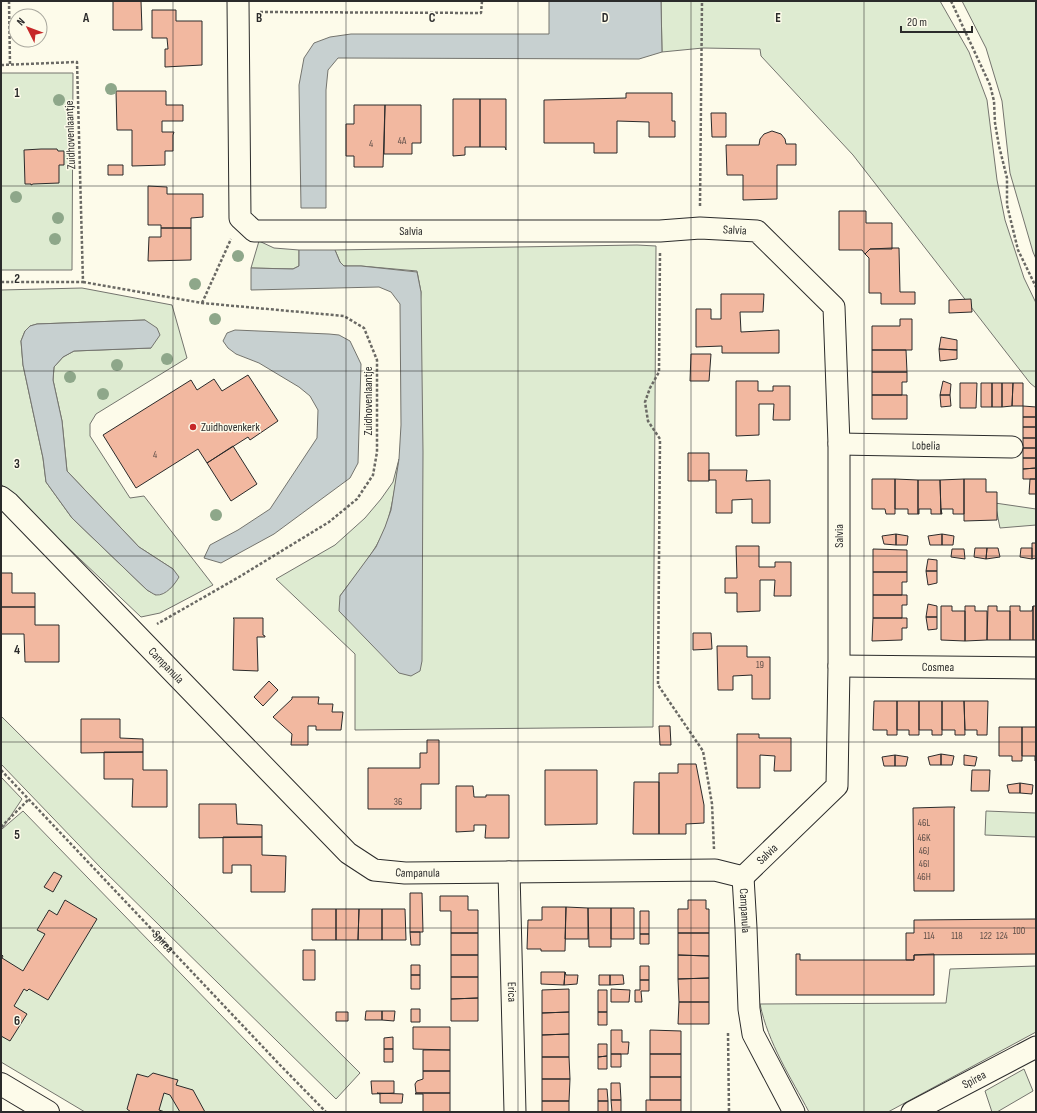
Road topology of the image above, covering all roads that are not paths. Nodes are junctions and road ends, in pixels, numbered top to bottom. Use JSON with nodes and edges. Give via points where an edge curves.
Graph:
{"nodes":[{"id":1,"x":238,"y":6,"type":"edge"},
{"id":2,"x":839,"y":444,"type":"junction"},
{"id":3,"x":1012,"y":447,"type":"dead end"},
{"id":4,"x":1,"y":497,"type":"edge"},
{"id":5,"x":839,"y":666,"type":"junction"},
{"id":6,"x":1036,"y":668,"type":"edge"},
{"id":7,"x":509,"y":872,"type":"junction"},
{"id":8,"x":743,"y":878,"type":"junction"},
{"id":9,"x":1036,"y":1047,"type":"edge"},
{"id":10,"x":1,"y":1084,"type":"edge"},
{"id":11,"x":48,"y":1112,"type":"edge"},
{"id":12,"x":515,"y":1112,"type":"edge"},
{"id":13,"x":794,"y":1112,"type":"edge"},
{"id":14,"x":912,"y":1112,"type":"edge"}],
"edges":[{"from":1,"to":2,"type":"street","name":"Salvia","via":[[240,218],[254,231],[660,231],[700,228],[757,231],[834,307]]},
{"from":2,"to":3,"type":"street","name":"Lobelia"},
{"from":2,"to":5,"type":"street","name":"Salvia"},
{"from":4,"to":7,"type":"street","name":"Campanula","via":[[348,853],[374,870],[405,873]]},
{"from":5,"to":6,"type":"street","name":"Cosmea"},
{"from":5,"to":8,"type":"street","name":"Salvia","via":[[837,786]]},
{"from":7,"to":8,"type":"street","name":"Campanula","via":[[715,870]]},
{"from":7,"to":12,"type":"street","name":"Erica"},
{"from":8,"to":13,"type":"street","name":"Campanula","via":[[749,1009],[753,1034]]},
{"from":9,"to":14,"type":"street","name":"Spirea"},
{"from":10,"to":11,"type":"street"}]}
